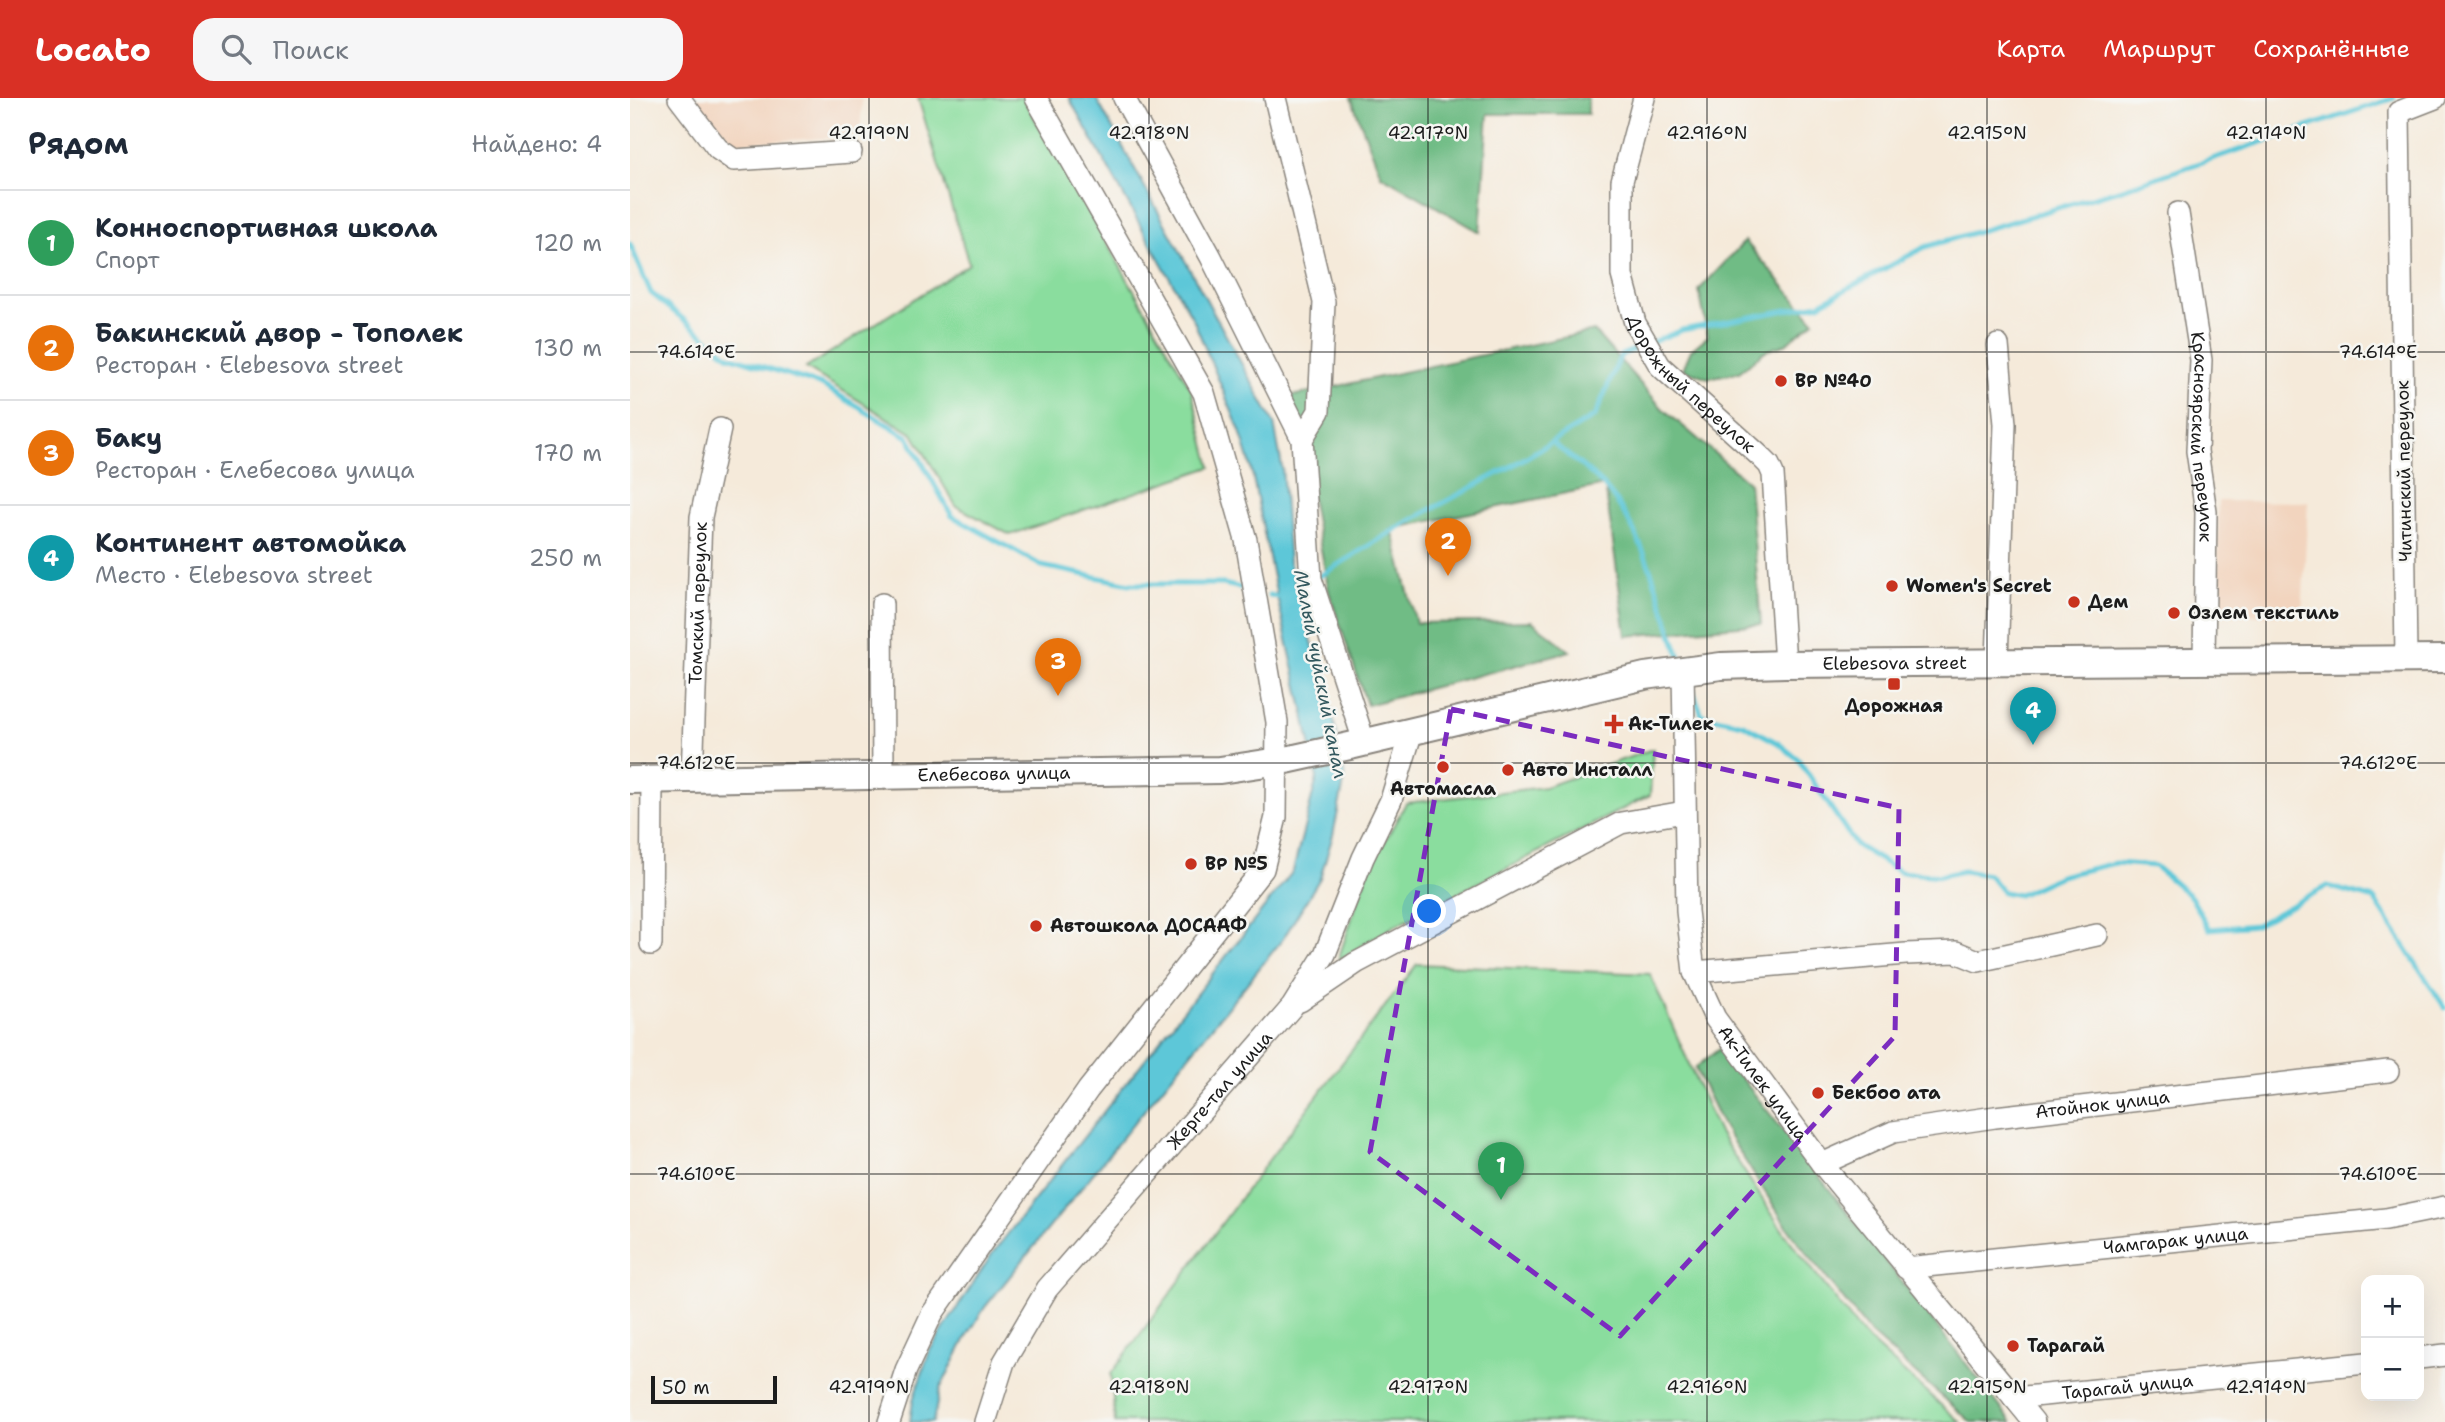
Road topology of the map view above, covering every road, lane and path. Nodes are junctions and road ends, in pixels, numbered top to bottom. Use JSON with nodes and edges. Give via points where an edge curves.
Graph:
{"nodes":[{"id":1,"x":679,"y":98,"type":"edge"},
{"id":2,"x":1036,"y":98,"type":"edge"},
{"id":3,"x":1124,"y":98,"type":"edge"},
{"id":4,"x":1275,"y":98,"type":"edge"},
{"id":5,"x":1629,"y":98,"type":"edge"},
{"id":6,"x":1644,"y":98,"type":"edge"},
{"id":7,"x":2435,"y":98,"type":"edge"},
{"id":8,"x":850,"y":152,"type":"dead end"},
{"id":9,"x":1622,"y":181,"type":"junction"},
{"id":10,"x":2178,"y":213,"type":"dead end"},
{"id":11,"x":1998,"y":345,"type":"dead end"},
{"id":12,"x":720,"y":429,"type":"dead end"},
{"id":13,"x":1302,"y":439,"type":"junction"},
{"id":14,"x":881,"y":604,"type":"dead end"},
{"id":15,"x":2406,"y":659,"type":"junction"},
{"id":16,"x":2445,"y":659,"type":"edge"},
{"id":17,"x":2204,"y":660,"type":"junction"},
{"id":18,"x":1997,"y":662,"type":"junction"},
{"id":19,"x":1784,"y":664,"type":"junction"},
{"id":20,"x":1683,"y":670,"type":"junction"},
{"id":21,"x":1412,"y":731,"type":"junction"},
{"id":22,"x":1358,"y":744,"type":"junction"},
{"id":23,"x":1282,"y":760,"type":"junction"},
{"id":24,"x":883,"y":775,"type":"junction"},
{"id":25,"x":692,"y":778,"type":"junction"},
{"id":26,"x":641,"y":779,"type":"edge"},
{"id":27,"x":1684,"y":812,"type":"junction"},
{"id":28,"x":2097,"y":934,"type":"dead end"},
{"id":29,"x":651,"y":944,"type":"dead end"},
{"id":30,"x":1694,"y":972,"type":"junction"},
{"id":31,"x":1292,"y":1007,"type":"junction"},
{"id":32,"x":2388,"y":1071,"type":"dead end"},
{"id":33,"x":1822,"y":1164,"type":"junction"},
{"id":34,"x":2445,"y":1207,"type":"edge"},
{"id":35,"x":1906,"y":1268,"type":"junction"},
{"id":36,"x":2445,"y":1356,"type":"edge"},
{"id":37,"x":2424,"y":1358,"type":"edge"},
{"id":38,"x":2361,"y":1363,"type":"edge"},
{"id":39,"x":2014,"y":1398,"type":"junction"},
{"id":40,"x":889,"y":1422,"type":"edge"},
{"id":41,"x":985,"y":1422,"type":"edge"},
{"id":42,"x":2034,"y":1422,"type":"edge"}],
"edges":[{"from":1,"to":8,"type":"street","via":[[718,149],[734,160]]},
{"from":2,"to":23,"type":"street","via":[[1204,393],[1247,540]]},
{"from":3,"to":13,"type":"street","via":[[1211,257]]},
{"from":4,"to":13,"type":"street","via":[[1324,302],[1318,411]]},
{"from":5,"to":9,"type":"street"},
{"from":6,"to":9,"type":"street","name":"Дорожный переулок"},
{"from":7,"to":15,"type":"street","name":"Читинский переулок","via":[[2399,112]]},
{"from":9,"to":19,"type":"street","name":"Дорожный переулок","via":[[1622,275],[1635,323],[1660,366],[1761,457],[1773,474]]},
{"from":10,"to":17,"type":"street","name":"Красноярский переулок","via":[[2201,360],[2197,451],[2206,512]]},
{"from":11,"to":18,"type":"street","via":[[2005,424]]},
{"from":12,"to":25,"type":"street","name":"Томский переулок","via":[[701,517]]},
{"from":13,"to":22,"type":"street","via":[[1311,579],[1360,729]]},
{"from":14,"to":24,"type":"street"},
{"from":15,"to":16,"type":"main road","name":"Elebesova street"},
{"from":15,"to":17,"type":"main road","name":"Elebesova street"},
{"from":17,"to":18,"type":"main road","name":"Elebesova street"},
{"from":18,"to":19,"type":"main road","name":"Elebesova street"},
{"from":19,"to":20,"type":"main road","name":"Elebesova street"},
{"from":20,"to":21,"type":"main road","name":"Elebesova street"},
{"from":20,"to":27,"type":"street","name":"Ак-Тилек улица"},
{"from":21,"to":22,"type":"main road","name":"Elebesova street"},
{"from":21,"to":31,"type":"street","name":"Жерге-тал улица","via":[[1391,800],[1325,954]]},
{"from":22,"to":23,"type":"main road","name":"Елебесова улица"},
{"from":23,"to":24,"type":"main road","name":"Елебесова улица","via":[[1220,770]]},
{"from":23,"to":40,"type":"street","via":[[1276,817],[1263,869],[1088,1090],[932,1314]]},
{"from":24,"to":25,"type":"main road","name":"Елебесова улица"},
{"from":25,"to":26,"type":"main road","name":"Елебесова улица"},
{"from":26,"to":29,"type":"street"},
{"from":27,"to":30,"type":"street","name":"Ак-Тилек улица"},
{"from":27,"to":31,"type":"street","via":[[1620,824],[1356,963]]},
{"from":28,"to":30,"type":"street","via":[[1978,961],[1956,952]]},
{"from":30,"to":33,"type":"street","name":"Ак-Тилек улица","via":[[1715,1018]]},
{"from":31,"to":41,"type":"street","name":"Жерге-тал улица","via":[[1047,1289],[1004,1362]]},
{"from":32,"to":33,"type":"street","name":"Атойнок улица","via":[[1893,1132]]},
{"from":33,"to":35,"type":"street","name":"Ак-Тилек улица"},
{"from":34,"to":35,"type":"street","name":"Чамгарак улица","via":[[2386,1219]]},
{"from":35,"to":39,"type":"street","name":"Ак-Тилек улица"},
{"from":36,"to":37,"type":"street"},
{"from":38,"to":39,"type":"street","name":"Тарагай улица"},
{"from":39,"to":42,"type":"street","name":"Ак-Тилек улица"}]}
